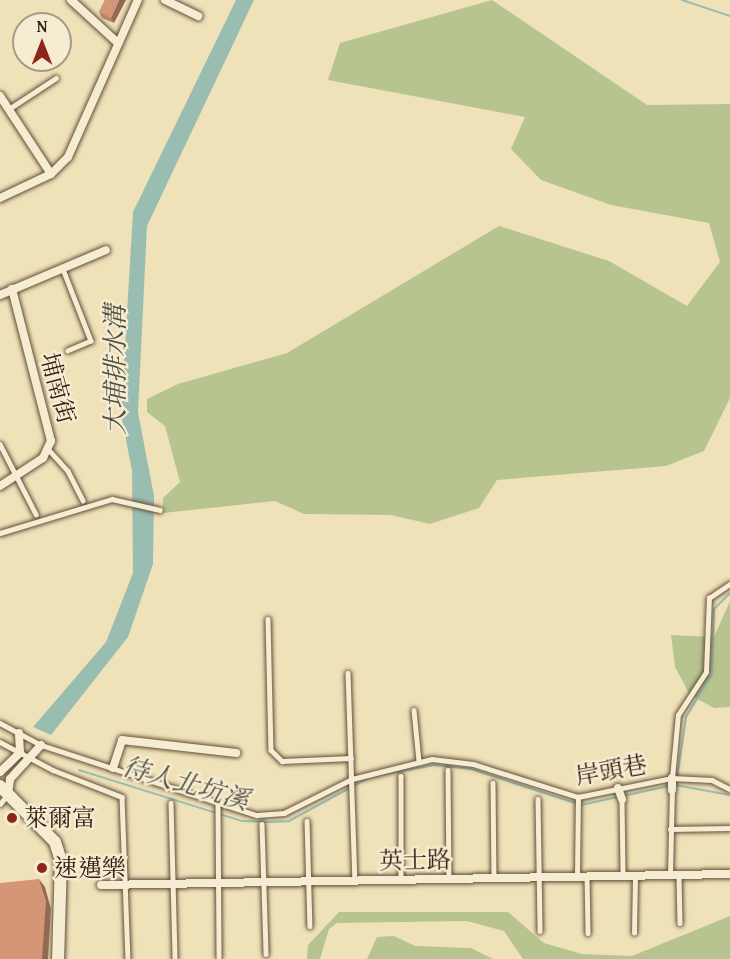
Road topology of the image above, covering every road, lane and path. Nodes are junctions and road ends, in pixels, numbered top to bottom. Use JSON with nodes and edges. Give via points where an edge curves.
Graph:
{"nodes":[{"id":1,"x":71,"y":0,"type":"edge"},
{"id":2,"x":138,"y":0,"type":"edge"},
{"id":3,"x":165,"y":0,"type":"edge"},
{"id":4,"x":198,"y":16,"type":"dead end"},
{"id":5,"x":118,"y":43,"type":"junction"},
{"id":6,"x":56,"y":78,"type":"dead end"},
{"id":7,"x":0,"y":96,"type":"edge"},
{"id":8,"x":9,"y":109,"type":"junction"},
{"id":9,"x":51,"y":174,"type":"junction"},
{"id":10,"x":0,"y":198,"type":"edge"},
{"id":11,"x":106,"y":250,"type":"dead end"},
{"id":12,"x":63,"y":269,"type":"junction"},
{"id":13,"x":12,"y":289,"type":"junction"},
{"id":14,"x":0,"y":295,"type":"edge"},
{"id":15,"x":68,"y":351,"type":"dead end"},
{"id":16,"x":0,"y":444,"type":"edge"},
{"id":17,"x":50,"y":451,"type":"junction"},
{"id":18,"x":17,"y":477,"type":"junction"},
{"id":19,"x":0,"y":486,"type":"edge"},
{"id":20,"x":83,"y":500,"type":"dead end"},
{"id":21,"x":160,"y":510,"type":"dead end"},
{"id":22,"x":36,"y":513,"type":"dead end"},
{"id":23,"x":0,"y":533,"type":"edge"},
{"id":24,"x":730,"y":584,"type":"edge"},
{"id":25,"x":268,"y":619,"type":"dead end"},
{"id":26,"x":348,"y":673,"type":"dead end"},
{"id":27,"x":414,"y":710,"type":"dead end"},
{"id":28,"x":0,"y":723,"type":"edge"},
{"id":29,"x":19,"y":733,"type":"junction"},
{"id":30,"x":0,"y":742,"type":"edge"},
{"id":31,"x":41,"y":745,"type":"junction"},
{"id":32,"x":236,"y":753,"type":"dead end"},
{"id":33,"x":24,"y":754,"type":"junction"},
{"id":34,"x":351,"y":758,"type":"junction"},
{"id":35,"x":419,"y":761,"type":"junction"},
{"id":36,"x":113,"y":768,"type":"junction"},
{"id":37,"x":448,"y":770,"type":"dead end"},
{"id":38,"x":0,"y":772,"type":"edge"},
{"id":39,"x":400,"y":776,"type":"dead end"},
{"id":40,"x":672,"y":778,"type":"junction"},
{"id":41,"x":352,"y":779,"type":"junction"},
{"id":42,"x":493,"y":783,"type":"dead end"},
{"id":43,"x":618,"y":788,"type":"junction"},
{"id":44,"x":730,"y":789,"type":"edge"},
{"id":45,"x":672,"y":790,"type":"joint"},
{"id":46,"x":3,"y":795,"type":"edge"},
{"id":47,"x":578,"y":797,"type":"junction"},
{"id":48,"x":622,"y":799,"type":"joint"},
{"id":49,"x":538,"y":800,"type":"dead end"},
{"id":50,"x":171,"y":803,"type":"dead end"},
{"id":51,"x":218,"y":805,"type":"junction"},
{"id":52,"x":307,"y":821,"type":"dead end"},
{"id":53,"x":262,"y":824,"type":"dead end"},
{"id":54,"x":730,"y":828,"type":"edge"},
{"id":55,"x":670,"y":829,"type":"junction"},
{"id":56,"x":730,"y":874,"type":"edge"},
{"id":57,"x":577,"y":875,"type":"junction"},
{"id":58,"x":587,"y":875,"type":"junction"},
{"id":59,"x":623,"y":875,"type":"junction"},
{"id":60,"x":675,"y":875,"type":"junction"},
{"id":61,"x":540,"y":876,"type":"junction"},
{"id":62,"x":635,"y":876,"type":"junction"},
{"id":63,"x":449,"y":878,"type":"junction"},
{"id":64,"x":494,"y":878,"type":"junction"},
{"id":65,"x":402,"y":879,"type":"junction"},
{"id":66,"x":355,"y":880,"type":"junction"},
{"id":67,"x":308,"y":881,"type":"junction"},
{"id":68,"x":263,"y":882,"type":"junction"},
{"id":69,"x":218,"y":883,"type":"junction"},
{"id":70,"x":173,"y":884,"type":"junction"},
{"id":71,"x":101,"y":885,"type":"dead end"},
{"id":72,"x":126,"y":885,"type":"junction"},
{"id":73,"x":680,"y":923,"type":"dead end"},
{"id":74,"x":310,"y":926,"type":"dead end"},
{"id":75,"x":540,"y":931,"type":"dead end"},
{"id":76,"x":588,"y":933,"type":"dead end"},
{"id":77,"x":634,"y":933,"type":"dead end"},
{"id":78,"x":266,"y":954,"type":"dead end"},
{"id":79,"x":219,"y":957,"type":"dead end"},
{"id":80,"x":58,"y":959,"type":"edge"},
{"id":81,"x":128,"y":959,"type":"edge"},
{"id":82,"x":175,"y":959,"type":"edge"}],
"edges":[{"from":1,"to":5,"type":"street"},
{"from":2,"to":5,"type":"street"},
{"from":3,"to":4,"type":"street"},
{"from":5,"to":9,"type":"street","via":[[68,157]]},
{"from":6,"to":8,"type":"lane"},
{"from":7,"to":8,"type":"street"},
{"from":8,"to":9,"type":"street"},
{"from":9,"to":10,"type":"street"},
{"from":11,"to":12,"type":"street"},
{"from":12,"to":13,"type":"street"},
{"from":12,"to":15,"type":"lane","via":[[91,341]]},
{"from":13,"to":14,"type":"street"},
{"from":13,"to":17,"type":"street","name":"埔南街"},
{"from":16,"to":18,"type":"lane"},
{"from":17,"to":18,"type":"street","name":"埔南街"},
{"from":17,"to":20,"type":"lane","via":[[68,471]]},
{"from":18,"to":19,"type":"street","name":"埔南街"},
{"from":18,"to":22,"type":"lane"},
{"from":21,"to":23,"type":"lane","via":[[112,499]]},
{"from":24,"to":40,"type":"lane","name":"岸頭巷","via":[[710,598],[706,672],[678,715]]},
{"from":25,"to":34,"type":"lane","via":[[271,750],[282,761]]},
{"from":26,"to":34,"type":"lane"},
{"from":27,"to":35,"type":"lane"},
{"from":28,"to":29,"type":"lane","name":"岸頭巷"},
{"from":29,"to":31,"type":"lane","name":"岸頭巷"},
{"from":29,"to":33,"type":"street"},
{"from":30,"to":33,"type":"lane"},
{"from":31,"to":33,"type":"street"},
{"from":31,"to":36,"type":"lane","name":"岸頭巷"},
{"from":32,"to":36,"type":"street","via":[[167,750],[122,740]]},
{"from":33,"to":38,"type":"street"},
{"from":33,"to":46,"type":"street"},
{"from":33,"to":72,"type":"lane","via":[[122,797]]},
{"from":34,"to":41,"type":"lane"},
{"from":35,"to":41,"type":"lane","name":"岸頭巷"},
{"from":35,"to":47,"type":"lane","name":"岸頭巷","via":[[457,760]]},
{"from":36,"to":51,"type":"lane","name":"岸頭巷"},
{"from":37,"to":63,"type":"lane"},
{"from":39,"to":65,"type":"lane"},
{"from":40,"to":43,"type":"lane","name":"岸頭巷"},
{"from":40,"to":44,"type":"lane","via":[[712,780]]},
{"from":40,"to":45,"type":"street"},
{"from":41,"to":51,"type":"lane","name":"岸頭巷","via":[[284,813],[257,815]]},
{"from":41,"to":66,"type":"lane"},
{"from":42,"to":64,"type":"lane"},
{"from":43,"to":47,"type":"lane","name":"岸頭巷"},
{"from":43,"to":48,"type":"street"},
{"from":45,"to":55,"type":"lane"},
{"from":46,"to":80,"type":"main road","via":[[41,824],[61,860]]},
{"from":47,"to":57,"type":"lane"},
{"from":48,"to":59,"type":"lane"},
{"from":49,"to":61,"type":"lane"},
{"from":50,"to":70,"type":"lane"},
{"from":51,"to":69,"type":"lane"},
{"from":52,"to":67,"type":"lane"},
{"from":53,"to":68,"type":"lane"},
{"from":54,"to":55,"type":"lane"},
{"from":55,"to":60,"type":"lane"},
{"from":56,"to":60,"type":"street","name":"英士路"},
{"from":57,"to":58,"type":"street","name":"英士路"},
{"from":57,"to":61,"type":"street","name":"英士路"},
{"from":58,"to":59,"type":"street","name":"英士路"},
{"from":58,"to":76,"type":"lane"},
{"from":59,"to":62,"type":"street","name":"英士路"},
{"from":60,"to":62,"type":"street","name":"英士路"},
{"from":60,"to":73,"type":"lane"},
{"from":61,"to":64,"type":"street","name":"英士路"},
{"from":61,"to":75,"type":"lane"},
{"from":62,"to":77,"type":"lane"},
{"from":63,"to":64,"type":"street","name":"英士路"},
{"from":63,"to":65,"type":"street","name":"英士路"},
{"from":65,"to":66,"type":"street","name":"英士路"},
{"from":66,"to":67,"type":"street","name":"英士路"},
{"from":67,"to":68,"type":"street","name":"英士路"},
{"from":67,"to":74,"type":"lane"},
{"from":68,"to":69,"type":"street","name":"英士路"},
{"from":68,"to":78,"type":"lane"},
{"from":69,"to":70,"type":"street","name":"英士路"},
{"from":69,"to":79,"type":"lane"},
{"from":70,"to":72,"type":"street","name":"英士路"},
{"from":70,"to":82,"type":"lane"},
{"from":71,"to":72,"type":"street","name":"英士路"},
{"from":72,"to":81,"type":"lane"}]}
